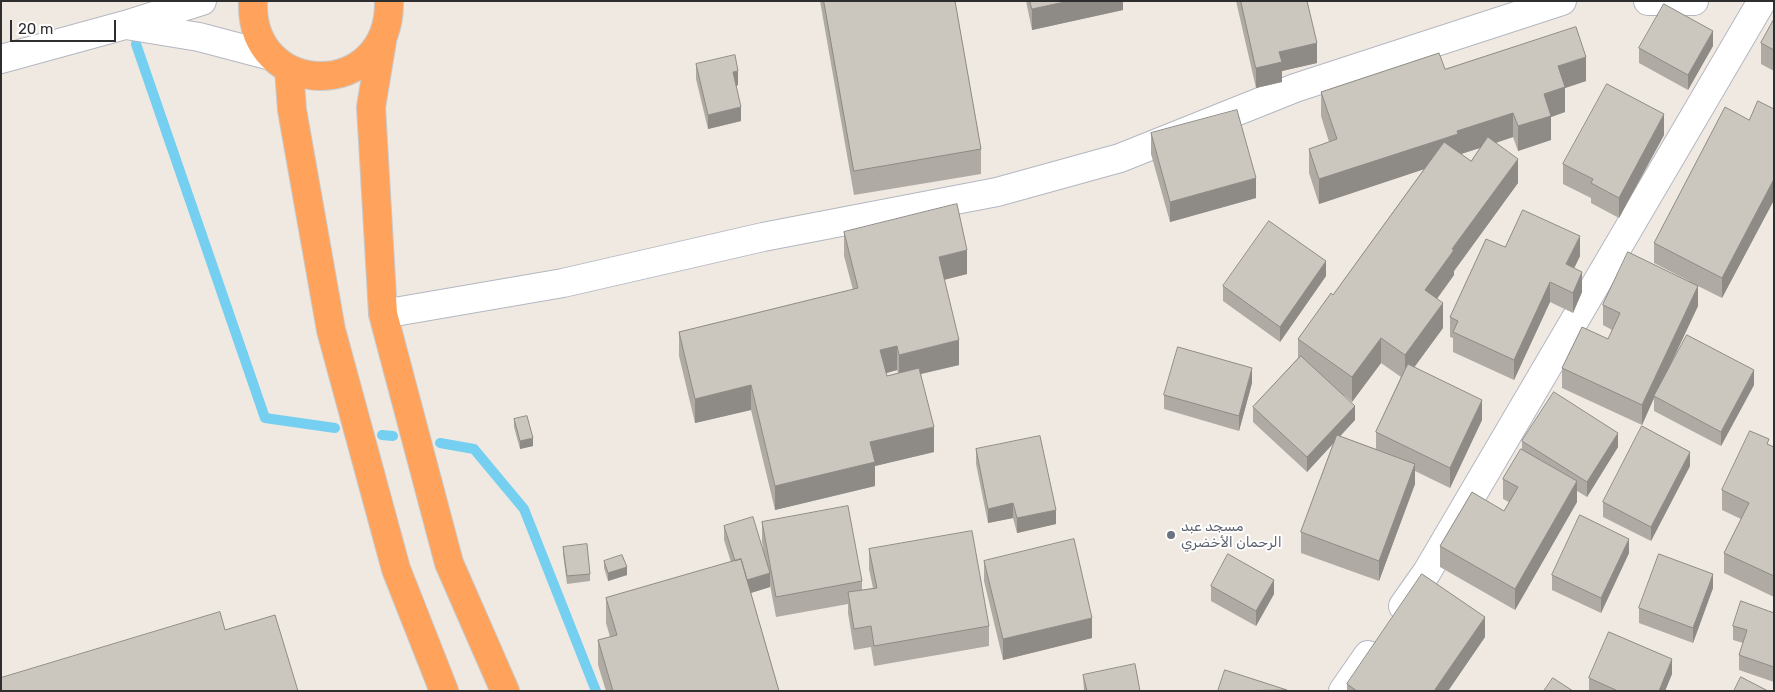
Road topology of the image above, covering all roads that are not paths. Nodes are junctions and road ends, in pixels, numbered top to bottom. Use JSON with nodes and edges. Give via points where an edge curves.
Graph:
{"nodes":[{"id":1,"x":202,"y":1,"type":"edge"},
{"id":2,"x":253,"y":1,"type":"edge"},
{"id":3,"x":389,"y":1,"type":"edge"},
{"id":4,"x":1562,"y":1,"type":"edge"},
{"id":5,"x":1648,"y":1,"type":"edge"},
{"id":6,"x":1694,"y":1,"type":"edge"},
{"id":7,"x":1762,"y":1,"type":"edge"},
{"id":8,"x":125,"y":25,"type":"junction"},
{"id":9,"x":382,"y":41,"type":"junction"},
{"id":10,"x":1,"y":59,"type":"edge"},
{"id":11,"x":280,"y":63,"type":"junction"},
{"id":12,"x":383,"y":314,"type":"junction"},
{"id":13,"x":444,"y":691,"type":"edge"},
{"id":14,"x":504,"y":691,"type":"edge"},
{"id":15,"x":1343,"y":691,"type":"edge"}],
"edges":[{"from":1,"to":8,"type":"street"},
{"from":2,"to":11,"type":"highway","via":[[252,17],[258,38]]},
{"from":3,"to":9,"type":"highway","via":[[390,18]]},
{"from":4,"to":12,"type":"street","via":[[1295,88],[1120,158],[997,192],[762,237],[563,283]]},
{"from":5,"to":6,"type":"street"},
{"from":7,"to":15,"type":"street","via":[[1427,572]]},
{"from":8,"to":10,"type":"street"},
{"from":8,"to":11,"type":"street","via":[[199,37]]},
{"from":9,"to":11,"type":"highway","via":[[365,61],[342,74],[315,77]]},
{"from":9,"to":12,"type":"highway","via":[[370,106]]},
{"from":11,"to":13,"type":"highway","via":[[292,110],[331,330],[396,569]]},
{"from":12,"to":14,"type":"highway","via":[[449,563]]}]}
